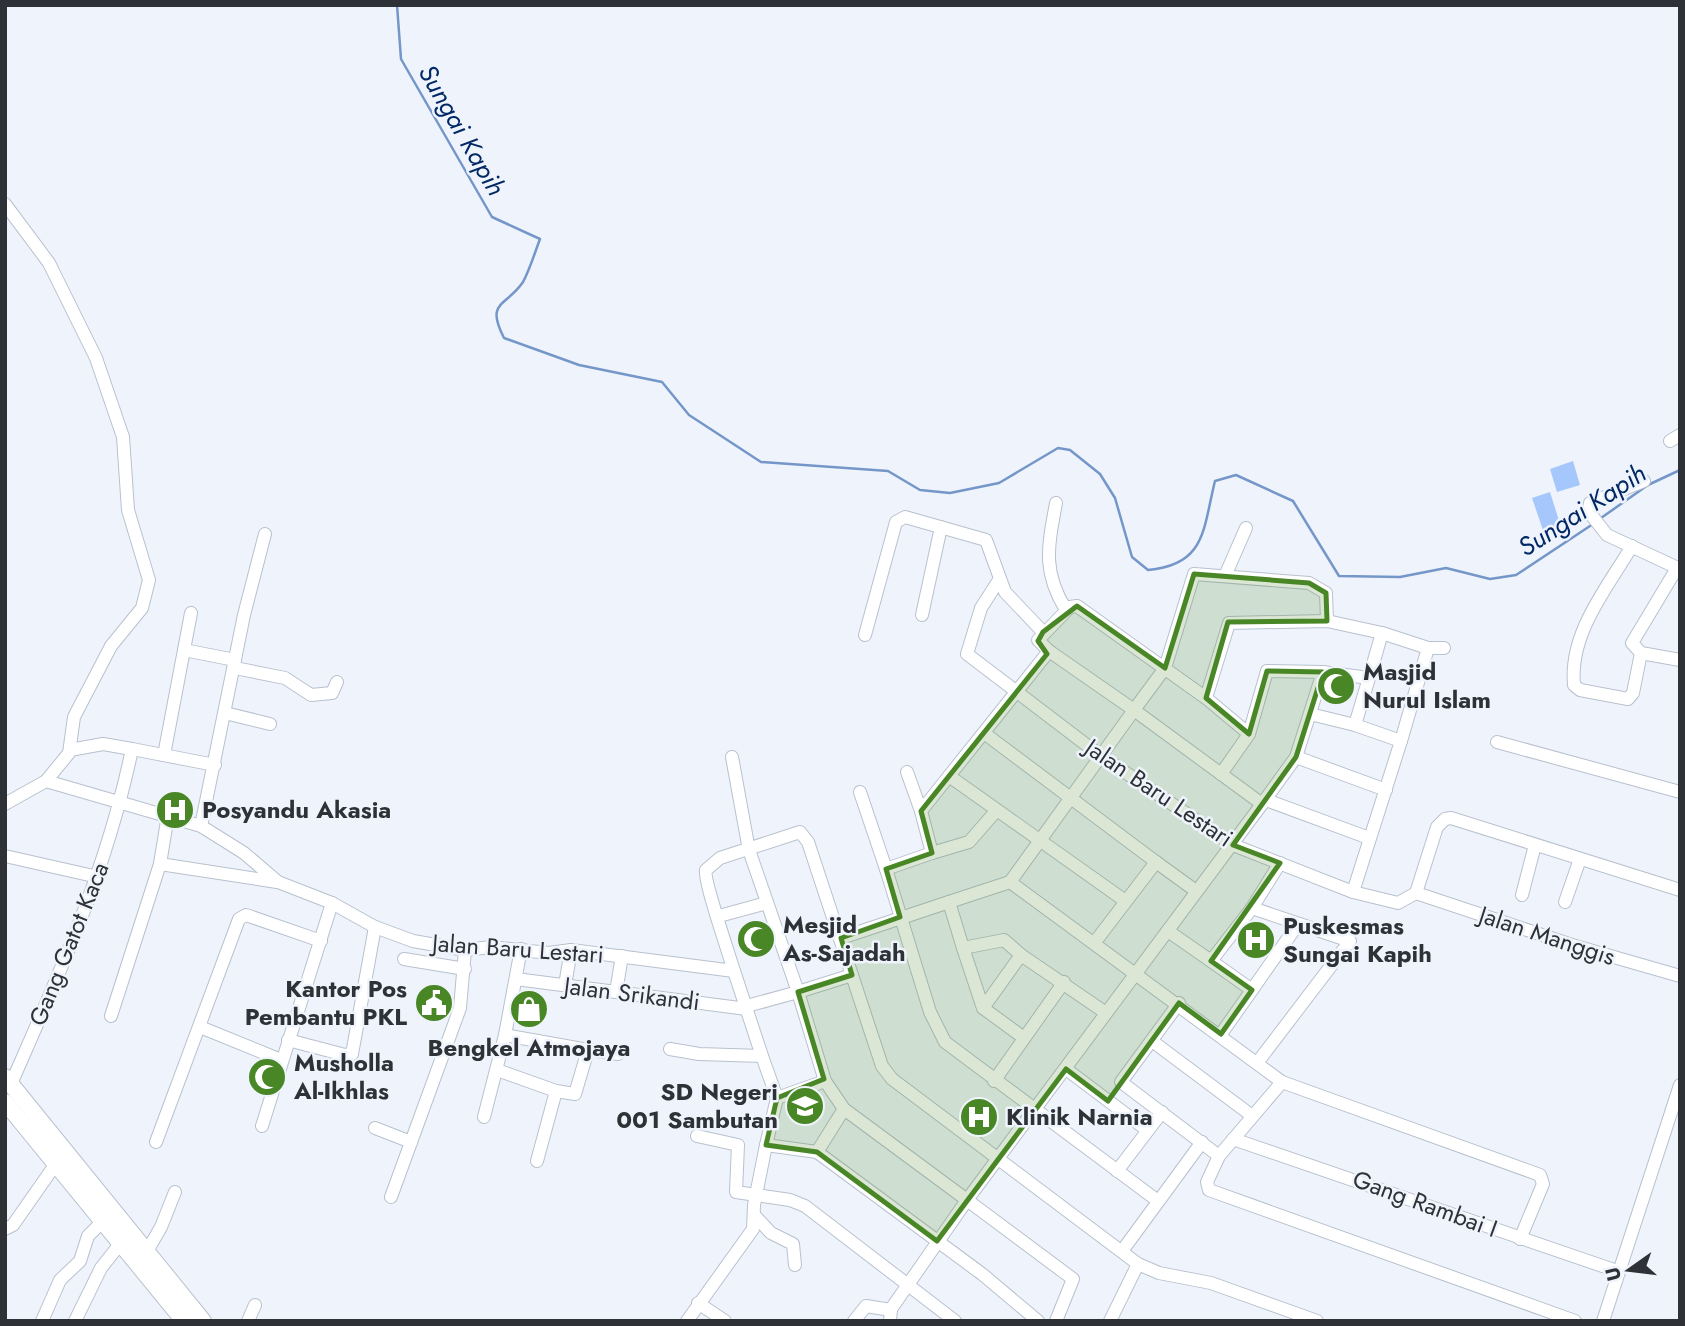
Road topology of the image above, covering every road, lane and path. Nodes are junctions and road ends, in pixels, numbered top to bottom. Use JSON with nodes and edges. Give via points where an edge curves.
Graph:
{"nodes":[{"id":1,"x":5,"y":204,"type":"edge"},
{"id":2,"x":1644,"y":481,"type":"dead end"},
{"id":3,"x":1056,"y":503,"type":"dead end"},
{"id":4,"x":942,"y":527,"type":"junction"},
{"id":5,"x":1246,"y":528,"type":"dead end"},
{"id":6,"x":265,"y":534,"type":"dead end"},
{"id":7,"x":1632,"y":546,"type":"junction"},
{"id":8,"x":1679,"y":569,"type":"edge"},
{"id":9,"x":1225,"y":576,"type":"junction"},
{"id":10,"x":999,"y":580,"type":"junction"},
{"id":11,"x":1066,"y":610,"type":"junction"},
{"id":12,"x":191,"y":613,"type":"dead end"},
{"id":13,"x":922,"y":615,"type":"dead end"},
{"id":14,"x":1328,"y":621,"type":"junction"},
{"id":15,"x":1043,"y":632,"type":"junction"},
{"id":16,"x":1382,"y":633,"type":"junction"},
{"id":17,"x":865,"y":635,"type":"dead end"},
{"id":18,"x":1428,"y":648,"type":"junction"},
{"id":19,"x":1444,"y":648,"type":"dead end"},
{"id":20,"x":184,"y":650,"type":"junction"},
{"id":21,"x":1049,"y":651,"type":"junction"},
{"id":22,"x":1641,"y":653,"type":"junction"},
{"id":23,"x":1680,"y":660,"type":"edge"},
{"id":24,"x":235,"y":664,"type":"junction"},
{"id":25,"x":1165,"y":668,"type":"junction"},
{"id":26,"x":1323,"y":672,"type":"junction"},
{"id":27,"x":1369,"y":678,"type":"junction"},
{"id":28,"x":337,"y":682,"type":"dead end"},
{"id":29,"x":1016,"y":692,"type":"junction"},
{"id":30,"x":1206,"y":698,"type":"junction"},
{"id":31,"x":1134,"y":710,"type":"junction"},
{"id":32,"x":225,"y":713,"type":"junction"},
{"id":33,"x":1310,"y":714,"type":"junction"},
{"id":34,"x":270,"y":724,"type":"dead end"},
{"id":35,"x":1354,"y":725,"type":"junction"},
{"id":36,"x":984,"y":733,"type":"junction"},
{"id":37,"x":1249,"y":734,"type":"junction"},
{"id":38,"x":1401,"y":741,"type":"junction"},
{"id":39,"x":1497,"y":742,"type":"dead end"},
{"id":40,"x":132,"y":749,"type":"junction"},
{"id":41,"x":71,"y":750,"type":"junction"},
{"id":42,"x":164,"y":755,"type":"junction"},
{"id":43,"x":1101,"y":756,"type":"junction"},
{"id":44,"x":732,"y":757,"type":"dead end"},
{"id":45,"x":1296,"y":757,"type":"junction"},
{"id":46,"x":215,"y":765,"type":"junction"},
{"id":47,"x":907,"y":772,"type":"dead end"},
{"id":48,"x":1221,"y":774,"type":"junction"},
{"id":49,"x":949,"y":776,"type":"junction"},
{"id":50,"x":46,"y":781,"type":"junction"},
{"id":51,"x":1386,"y":790,"type":"junction"},
{"id":52,"x":860,"y":792,"type":"dead end"},
{"id":53,"x":1680,"y":792,"type":"edge"},
{"id":54,"x":1070,"y":798,"type":"junction"},
{"id":55,"x":121,"y":802,"type":"junction"},
{"id":56,"x":1264,"y":802,"type":"junction"},
{"id":57,"x":5,"y":804,"type":"edge"},
{"id":58,"x":921,"y":811,"type":"junction"},
{"id":59,"x":996,"y":811,"type":"junction"},
{"id":60,"x":168,"y":815,"type":"junction"},
{"id":61,"x":201,"y":826,"type":"junction"},
{"id":62,"x":1369,"y":838,"type":"junction"},
{"id":63,"x":1039,"y":841,"type":"junction"},
{"id":64,"x":1233,"y":845,"type":"junction"},
{"id":65,"x":1535,"y":845,"type":"junction"},
{"id":66,"x":749,"y":850,"type":"junction"},
{"id":67,"x":932,"y":853,"type":"junction"},
{"id":68,"x":5,"y":856,"type":"edge"},
{"id":69,"x":1580,"y":859,"type":"junction"},
{"id":70,"x":1156,"y":862,"type":"junction"},
{"id":71,"x":1280,"y":863,"type":"junction"},
{"id":72,"x":160,"y":864,"type":"junction"},
{"id":73,"x":886,"y":869,"type":"junction"},
{"id":74,"x":98,"y":877,"type":"junction"},
{"id":75,"x":278,"y":882,"type":"junction"},
{"id":76,"x":1010,"y":882,"type":"junction"},
{"id":77,"x":1680,"y":890,"type":"edge"},
{"id":78,"x":1196,"y":891,"type":"junction"},
{"id":79,"x":1353,"y":892,"type":"junction"},
{"id":80,"x":1416,"y":893,"type":"junction"},
{"id":81,"x":1522,"y":895,"type":"dead end"},
{"id":82,"x":1124,"y":900,"type":"junction"},
{"id":83,"x":948,"y":902,"type":"junction"},
{"id":84,"x":1565,"y":902,"type":"dead end"},
{"id":85,"x":332,"y":903,"type":"junction"},
{"id":86,"x":766,"y":903,"type":"junction"},
{"id":87,"x":1252,"y":908,"type":"junction"},
{"id":88,"x":719,"y":916,"type":"junction"},
{"id":89,"x":900,"y":917,"type":"junction"},
{"id":90,"x":1298,"y":924,"type":"junction"},
{"id":91,"x":374,"y":927,"type":"junction"},
{"id":92,"x":1168,"y":931,"type":"junction"},
{"id":93,"x":841,"y":937,"type":"junction"},
{"id":94,"x":321,"y":941,"type":"junction"},
{"id":95,"x":1095,"y":942,"type":"junction"},
{"id":96,"x":962,"y":948,"type":"junction"},
{"id":97,"x":466,"y":950,"type":"junction"},
{"id":98,"x":521,"y":950,"type":"junction"},
{"id":99,"x":571,"y":950,"type":"junction"},
{"id":100,"x":1021,"y":955,"type":"junction"},
{"id":101,"x":622,"y":956,"type":"junction"},
{"id":102,"x":404,"y":959,"type":"dead end"},
{"id":103,"x":1211,"y":961,"type":"junction"},
{"id":104,"x":465,"y":969,"type":"junction"},
{"id":105,"x":734,"y":971,"type":"junction"},
{"id":106,"x":1138,"y":973,"type":"junction"},
{"id":107,"x":852,"y":975,"type":"junction"},
{"id":108,"x":1680,"y":976,"type":"edge"},
{"id":109,"x":516,"y":979,"type":"junction"},
{"id":110,"x":1064,"y":982,"type":"junction"},
{"id":111,"x":565,"y":985,"type":"junction"},
{"id":112,"x":1252,"y":990,"type":"junction"},
{"id":113,"x":616,"y":992,"type":"junction"},
{"id":114,"x":798,"y":992,"type":"junction"},
{"id":115,"x":1179,"y":1003,"type":"junction"},
{"id":116,"x":747,"y":1007,"type":"junction"},
{"id":117,"x":983,"y":1008,"type":"junction"},
{"id":118,"x":1106,"y":1013,"type":"junction"},
{"id":119,"x":111,"y":1017,"type":"dead end"},
{"id":120,"x":200,"y":1027,"type":"junction"},
{"id":121,"x":1221,"y":1034,"type":"junction"},
{"id":122,"x":505,"y":1035,"type":"junction"},
{"id":123,"x":1024,"y":1038,"type":"junction"},
{"id":124,"x":288,"y":1040,"type":"junction"},
{"id":125,"x":1152,"y":1041,"type":"junction"},
{"id":126,"x":670,"y":1049,"type":"dead end"},
{"id":127,"x":588,"y":1050,"type":"junction"},
{"id":128,"x":618,"y":1054,"type":"dead end"},
{"id":129,"x":762,"y":1056,"type":"junction"},
{"id":130,"x":281,"y":1060,"type":"junction"},
{"id":131,"x":1257,"y":1063,"type":"junction"},
{"id":132,"x":1066,"y":1069,"type":"junction"},
{"id":133,"x":497,"y":1070,"type":"junction"},
{"id":134,"x":8,"y":1081,"type":"edge"},
{"id":135,"x":825,"y":1081,"type":"junction"},
{"id":136,"x":994,"y":1081,"type":"junction"},
{"id":137,"x":1121,"y":1082,"type":"junction"},
{"id":138,"x":1282,"y":1082,"type":"junction"},
{"id":139,"x":1680,"y":1085,"type":"edge"},
{"id":140,"x":556,"y":1091,"type":"junction"},
{"id":141,"x":777,"y":1098,"type":"junction"},
{"id":142,"x":1108,"y":1101,"type":"junction"},
{"id":143,"x":5,"y":1102,"type":"edge"},
{"id":144,"x":844,"y":1109,"type":"junction"},
{"id":145,"x":1034,"y":1111,"type":"junction"},
{"id":146,"x":1162,"y":1112,"type":"junction"},
{"id":147,"x":1251,"y":1115,"type":"junction"},
{"id":148,"x":484,"y":1117,"type":"dead end"},
{"id":149,"x":262,"y":1126,"type":"dead end"},
{"id":150,"x":375,"y":1128,"type":"dead end"},
{"id":151,"x":1147,"y":1130,"type":"junction"},
{"id":152,"x":697,"y":1136,"type":"dead end"},
{"id":153,"x":1233,"y":1139,"type":"junction"},
{"id":154,"x":156,"y":1142,"type":"dead end"},
{"id":155,"x":411,"y":1142,"type":"junction"},
{"id":156,"x":1202,"y":1142,"type":"junction"},
{"id":157,"x":766,"y":1145,"type":"junction"},
{"id":158,"x":817,"y":1152,"type":"junction"},
{"id":159,"x":1219,"y":1156,"type":"junction"},
{"id":160,"x":999,"y":1158,"type":"junction"},
{"id":161,"x":537,"y":1161,"type":"dead end"},
{"id":162,"x":55,"y":1165,"type":"junction"},
{"id":163,"x":1117,"y":1171,"type":"junction"},
{"id":164,"x":174,"y":1192,"type":"dead end"},
{"id":165,"x":757,"y":1194,"type":"junction"},
{"id":166,"x":391,"y":1197,"type":"dead end"},
{"id":167,"x":967,"y":1200,"type":"junction"},
{"id":168,"x":1158,"y":1201,"type":"junction"},
{"id":169,"x":755,"y":1216,"type":"junction"},
{"id":170,"x":102,"y":1222,"type":"junction"},
{"id":171,"x":5,"y":1229,"type":"edge"},
{"id":172,"x":1520,"y":1239,"type":"junction"},
{"id":173,"x":937,"y":1241,"type":"junction"},
{"id":174,"x":120,"y":1244,"type":"junction"},
{"id":175,"x":1122,"y":1251,"type":"junction"},
{"id":176,"x":146,"y":1253,"type":"junction"},
{"id":177,"x":1139,"y":1264,"type":"junction"},
{"id":178,"x":795,"y":1265,"type":"dead end"},
{"id":179,"x":1617,"y":1271,"type":"junction"},
{"id":180,"x":907,"y":1284,"type":"junction"},
{"id":181,"x":698,"y":1303,"type":"junction"},
{"id":182,"x":254,"y":1305,"type":"dead end"},
{"id":183,"x":890,"y":1315,"type":"edge"},
{"id":184,"x":42,"y":1321,"type":"edge"},
{"id":185,"x":75,"y":1321,"type":"edge"},
{"id":186,"x":184,"y":1321,"type":"edge"},
{"id":187,"x":203,"y":1321,"type":"edge"},
{"id":188,"x":248,"y":1321,"type":"edge"},
{"id":189,"x":687,"y":1321,"type":"edge"},
{"id":190,"x":725,"y":1321,"type":"edge"},
{"id":191,"x":854,"y":1321,"type":"edge"},
{"id":192,"x":955,"y":1321,"type":"edge"},
{"id":193,"x":1038,"y":1321,"type":"edge"},
{"id":194,"x":1056,"y":1321,"type":"edge"},
{"id":195,"x":1110,"y":1321,"type":"edge"},
{"id":196,"x":1317,"y":1321,"type":"edge"},
{"id":197,"x":1575,"y":1321,"type":"edge"},
{"id":198,"x":1603,"y":1321,"type":"edge"}],
"edges":[{"from":1,"to":41,"type":"street","via":[[49,263],[96,358],[123,437],[128,510],[149,580],[142,608],[111,646],[74,717]]},
{"from":2,"to":7,"type":"street","via":[[1590,503],[1589,512],[1605,533]]},
{"from":3,"to":11,"type":"street","via":[[1048,568]]},
{"from":4,"to":10,"type":"street","via":[[986,540]]},
{"from":4,"to":13,"type":"street"},
{"from":4,"to":17,"type":"street","via":[[905,517],[896,522]]},
{"from":5,"to":9,"type":"street"},
{"from":6,"to":24,"type":"street"},
{"from":7,"to":8,"type":"street"},
{"from":7,"to":22,"type":"street","via":[[1582,631],[1573,681],[1580,690],[1628,699]]},
{"from":8,"to":22,"type":"street","via":[[1632,640]]},
{"from":9,"to":14,"type":"street","via":[[1319,587],[1328,596]]},
{"from":9,"to":25,"type":"street","via":[[1192,575]]},
{"from":10,"to":15,"type":"street","via":[[1011,600]]},
{"from":10,"to":29,"type":"street","name":"Jalan Baru Lestari","via":[[981,608],[966,652]]},
{"from":11,"to":15,"type":"street"},
{"from":11,"to":25,"type":"street","via":[[1077,606]]},
{"from":12,"to":20,"type":"street"},
{"from":14,"to":16,"type":"street"},
{"from":14,"to":30,"type":"street","via":[[1229,622]]},
{"from":15,"to":21,"type":"street","via":[[1038,641]]},
{"from":16,"to":18,"type":"street"},
{"from":16,"to":27,"type":"street"},
{"from":18,"to":19,"type":"street"},
{"from":18,"to":38,"type":"street"},
{"from":20,"to":24,"type":"street"},
{"from":20,"to":42,"type":"street"},
{"from":21,"to":29,"type":"street"},
{"from":21,"to":31,"type":"street"},
{"from":22,"to":23,"type":"street"},
{"from":24,"to":28,"type":"street","via":[[285,678],[312,695],[332,693]]},
{"from":24,"to":32,"type":"street"},
{"from":25,"to":30,"type":"street"},
{"from":25,"to":31,"type":"street"},
{"from":26,"to":27,"type":"street"},
{"from":26,"to":33,"type":"street"},
{"from":26,"to":37,"type":"street","via":[[1267,671]]},
{"from":27,"to":35,"type":"street"},
{"from":29,"to":36,"type":"street"},
{"from":29,"to":43,"type":"street","name":"Jalan Baru Lestari"},
{"from":30,"to":37,"type":"street"},
{"from":31,"to":43,"type":"street"},
{"from":31,"to":48,"type":"street"},
{"from":32,"to":34,"type":"street"},
{"from":32,"to":46,"type":"street"},
{"from":33,"to":35,"type":"street"},
{"from":33,"to":45,"type":"street"},
{"from":35,"to":38,"type":"street"},
{"from":36,"to":49,"type":"street"},
{"from":36,"to":54,"type":"street"},
{"from":37,"to":48,"type":"street"},
{"from":38,"to":51,"type":"street"},
{"from":39,"to":53,"type":"street"},
{"from":40,"to":41,"type":"street","via":[[103,744]]},
{"from":40,"to":42,"type":"street"},
{"from":40,"to":55,"type":"street","name":"Gang Gatot Kaca"},
{"from":41,"to":50,"type":"street"},
{"from":42,"to":46,"type":"street"},
{"from":43,"to":54,"type":"street"},
{"from":43,"to":64,"type":"street","name":"Jalan Baru Lestari"},
{"from":44,"to":66,"type":"street"},
{"from":45,"to":51,"type":"street"},
{"from":45,"to":56,"type":"street"},
{"from":46,"to":61,"type":"street"},
{"from":47,"to":58,"type":"street"},
{"from":48,"to":56,"type":"street"},
{"from":49,"to":58,"type":"street"},
{"from":49,"to":59,"type":"street"},
{"from":50,"to":55,"type":"street","name":"Jalan Baru Lestari"},
{"from":50,"to":57,"type":"street"},
{"from":51,"to":62,"type":"street"},
{"from":52,"to":73,"type":"street"},
{"from":54,"to":63,"type":"street"},
{"from":54,"to":70,"type":"street"},
{"from":55,"to":60,"type":"street","name":"Jalan Baru Lestari"},
{"from":55,"to":74,"type":"street","name":"Gang Gatot Kaca"},
{"from":56,"to":62,"type":"street"},
{"from":56,"to":64,"type":"street"},
{"from":58,"to":67,"type":"street"},
{"from":59,"to":63,"type":"street"},
{"from":59,"to":67,"type":"street","via":[[970,842]]},
{"from":60,"to":61,"type":"street","name":"Jalan Baru Lestari"},
{"from":60,"to":72,"type":"street"},
{"from":61,"to":75,"type":"street","name":"Jalan Baru Lestari"},
{"from":62,"to":79,"type":"street"},
{"from":63,"to":76,"type":"street"},
{"from":63,"to":82,"type":"street"},
{"from":64,"to":71,"type":"street","name":"Jalan Baru Lestari"},
{"from":64,"to":78,"type":"street"},
{"from":65,"to":69,"type":"street"},
{"from":65,"to":80,"type":"street","via":[[1445,819],[1437,827]]},
{"from":65,"to":81,"type":"street"},
{"from":66,"to":86,"type":"street"},
{"from":66,"to":88,"type":"street","via":[[720,858],[706,870],[706,885]]},
{"from":66,"to":93,"type":"street","via":[[796,831],[803,834]]},
{"from":67,"to":73,"type":"street"},
{"from":68,"to":74,"type":"street"},
{"from":69,"to":77,"type":"street"},
{"from":69,"to":84,"type":"street"},
{"from":70,"to":78,"type":"street"},
{"from":70,"to":82,"type":"street"},
{"from":71,"to":79,"type":"street","name":"Jalan Baru Lestari"},
{"from":71,"to":87,"type":"street"},
{"from":72,"to":75,"type":"street"},
{"from":72,"to":119,"type":"street"},
{"from":73,"to":89,"type":"street"},
{"from":74,"to":134,"type":"street","name":"Gang Gatot Kaca"},
{"from":75,"to":85,"type":"street","name":"Jalan Baru Lestari"},
{"from":76,"to":83,"type":"street"},
{"from":76,"to":95,"type":"street"},
{"from":78,"to":92,"type":"street"},
{"from":79,"to":80,"type":"street","name":"Jalan Baru Lestari","via":[[1396,904]]},
{"from":80,"to":108,"type":"street","name":"Jalan Manggis"},
{"from":82,"to":95,"type":"street"},
{"from":83,"to":89,"type":"street"},
{"from":83,"to":96,"type":"street"},
{"from":85,"to":91,"type":"street","name":"Jalan Baru Lestari"},
{"from":85,"to":94,"type":"street"},
{"from":86,"to":88,"type":"street"},
{"from":86,"to":114,"type":"street"},
{"from":87,"to":90,"type":"street"},
{"from":87,"to":103,"type":"street"},
{"from":88,"to":105,"type":"street"},
{"from":89,"to":93,"type":"street"},
{"from":89,"to":136,"type":"street","via":[[940,1036]]},
{"from":90,"to":112,"type":"street"},
{"from":90,"to":131,"type":"street","via":[[1350,941]]},
{"from":91,"to":97,"type":"street","name":"Jalan Baru Lestari","via":[[442,948]]},
{"from":91,"to":124,"type":"street","via":[[352,1054]]},
{"from":92,"to":103,"type":"street"},
{"from":92,"to":106,"type":"street"},
{"from":93,"to":107,"type":"street"},
{"from":94,"to":120,"type":"street","via":[[243,916]]},
{"from":94,"to":124,"type":"street"},
{"from":95,"to":106,"type":"street"},
{"from":96,"to":100,"type":"street","via":[[1001,939]]},
{"from":96,"to":117,"type":"street"},
{"from":97,"to":98,"type":"street","name":"Jalan Baru Lestari"},
{"from":97,"to":104,"type":"street"},
{"from":98,"to":99,"type":"street","name":"Jalan Baru Lestari"},
{"from":98,"to":109,"type":"street"},
{"from":99,"to":101,"type":"street","name":"Jalan Baru Lestari"},
{"from":99,"to":111,"type":"street"},
{"from":100,"to":110,"type":"street"},
{"from":100,"to":117,"type":"street"},
{"from":101,"to":105,"type":"street","name":"Jalan Baru Lestari"},
{"from":101,"to":113,"type":"street"},
{"from":102,"to":104,"type":"street"},
{"from":103,"to":112,"type":"street"},
{"from":104,"to":155,"type":"street","via":[[460,1008]]},
{"from":105,"to":116,"type":"street"},
{"from":106,"to":115,"type":"street"},
{"from":106,"to":118,"type":"street"},
{"from":107,"to":114,"type":"street"},
{"from":107,"to":160,"type":"street","via":[[886,1073]]},
{"from":109,"to":111,"type":"street","name":"Jalan Srikandi"},
{"from":109,"to":122,"type":"street"},
{"from":110,"to":118,"type":"street"},
{"from":110,"to":123,"type":"street"},
{"from":111,"to":113,"type":"street","name":"Jalan Srikandi"},
{"from":112,"to":121,"type":"street"},
{"from":113,"to":116,"type":"street","name":"Jalan Srikandi"},
{"from":114,"to":116,"type":"street"},
{"from":114,"to":135,"type":"street"},
{"from":115,"to":121,"type":"street"},
{"from":115,"to":125,"type":"street"},
{"from":116,"to":129,"type":"street"},
{"from":117,"to":123,"type":"street"},
{"from":118,"to":132,"type":"street"},
{"from":120,"to":130,"type":"street"},
{"from":120,"to":154,"type":"street"},
{"from":121,"to":131,"type":"street"},
{"from":122,"to":127,"type":"street"},
{"from":122,"to":133,"type":"street"},
{"from":123,"to":136,"type":"street"},
{"from":124,"to":130,"type":"street"},
{"from":125,"to":137,"type":"street"},
{"from":125,"to":147,"type":"street"},
{"from":126,"to":129,"type":"street"},
{"from":127,"to":128,"type":"street"},
{"from":127,"to":140,"type":"street","via":[[575,1094]]},
{"from":129,"to":141,"type":"street"},
{"from":130,"to":149,"type":"street"},
{"from":131,"to":138,"type":"street"},
{"from":132,"to":142,"type":"street"},
{"from":132,"to":145,"type":"street"},
{"from":133,"to":140,"type":"street"},
{"from":133,"to":148,"type":"street"},
{"from":134,"to":176,"type":"main road"},
{"from":135,"to":141,"type":"street"},
{"from":135,"to":144,"type":"street"},
{"from":136,"to":145,"type":"street"},
{"from":137,"to":142,"type":"street"},
{"from":137,"to":146,"type":"street"},
{"from":138,"to":147,"type":"street"},
{"from":138,"to":172,"type":"street","via":[[1540,1175],[1543,1184]]},
{"from":139,"to":179,"type":"street"},
{"from":140,"to":161,"type":"street"},
{"from":141,"to":157,"type":"street"},
{"from":142,"to":151,"type":"street"},
{"from":143,"to":162,"type":"main road"},
{"from":144,"to":158,"type":"street"},
{"from":144,"to":167,"type":"street"},
{"from":145,"to":160,"type":"street"},
{"from":145,"to":163,"type":"street"},
{"from":146,"to":151,"type":"street"},
{"from":146,"to":156,"type":"street"},
{"from":147,"to":153,"type":"street"},
{"from":150,"to":155,"type":"street"},
{"from":151,"to":163,"type":"street"},
{"from":152,"to":165,"type":"street","via":[[738,1145],[734,1188]]},
{"from":153,"to":159,"type":"street"},
{"from":153,"to":172,"type":"street","name":"Gang Rambai I"},
{"from":155,"to":166,"type":"street"},
{"from":156,"to":159,"type":"street"},
{"from":156,"to":168,"type":"street"},
{"from":157,"to":158,"type":"street"},
{"from":157,"to":165,"type":"street"},
{"from":158,"to":173,"type":"street"},
{"from":159,"to":197,"type":"street","via":[[1207,1182],[1209,1190]]},
{"from":160,"to":167,"type":"street"},
{"from":160,"to":175,"type":"street"},
{"from":162,"to":170,"type":"main road"},
{"from":162,"to":171,"type":"street","via":[[13,1225]]},
{"from":163,"to":168,"type":"street"},
{"from":164,"to":176,"type":"street"},
{"from":165,"to":169,"type":"street"},
{"from":165,"to":180,"type":"street","via":[[805,1206]]},
{"from":167,"to":173,"type":"street"},
{"from":167,"to":194,"type":"street","via":[[1073,1279]]},
{"from":168,"to":175,"type":"street"},
{"from":169,"to":178,"type":"street","via":[[771,1233],[793,1244]]},
{"from":169,"to":181,"type":"street","via":[[753,1229]]},
{"from":170,"to":174,"type":"main road"},
{"from":170,"to":184,"type":"street","via":[[88,1236],[80,1261],[60,1280]]},
{"from":172,"to":179,"type":"street","name":"Gang Rambai I"},
{"from":173,"to":180,"type":"street"},
{"from":173,"to":193,"type":"street"},
{"from":174,"to":185,"type":"street","via":[[101,1268]]},
{"from":174,"to":186,"type":"main road"},
{"from":175,"to":177,"type":"street"},
{"from":176,"to":187,"type":"main road"},
{"from":177,"to":195,"type":"street"},
{"from":177,"to":196,"type":"street","via":[[1159,1273],[1211,1283]]},
{"from":179,"to":198,"type":"street"},
{"from":180,"to":183,"type":"street"},
{"from":180,"to":192,"type":"street"},
{"from":181,"to":189,"type":"street"},
{"from":181,"to":190,"type":"street"},
{"from":182,"to":188,"type":"street"},
{"from":183,"to":191,"type":"street","via":[[866,1306]]}]}
